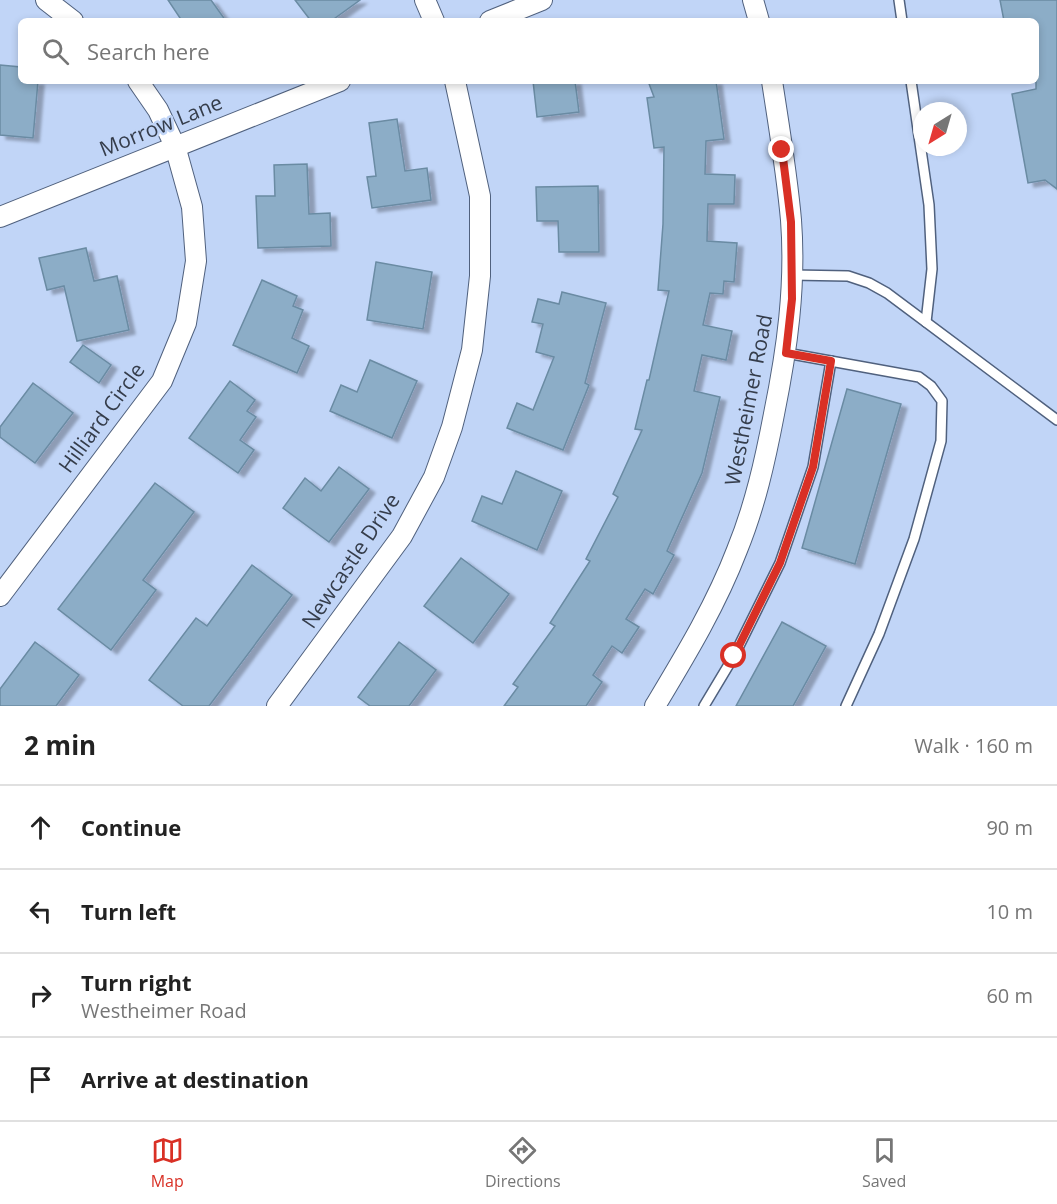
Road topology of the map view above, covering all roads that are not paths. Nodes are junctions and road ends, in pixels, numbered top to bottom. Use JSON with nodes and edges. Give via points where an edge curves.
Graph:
{"nodes":[{"id":1,"x":46,"y":0,"type":"edge"},
{"id":2,"x":424,"y":0,"type":"edge"},
{"id":3,"x":542,"y":0,"type":"edge"},
{"id":4,"x":753,"y":0,"type":"edge"},
{"id":5,"x":899,"y":0,"type":"edge"},
{"id":6,"x":69,"y":18,"type":"edge"},
{"id":7,"x":433,"y":18,"type":"edge"},
{"id":8,"x":497,"y":18,"type":"edge"},
{"id":9,"x":758,"y":18,"type":"edge"},
{"id":10,"x":902,"y":18,"type":"edge"},
{"id":11,"x":140,"y":84,"type":"edge"},
{"id":12,"x":332,"y":84,"type":"edge"},
{"id":13,"x":456,"y":84,"type":"edge"},
{"id":14,"x":772,"y":84,"type":"edge"},
{"id":15,"x":911,"y":84,"type":"edge"},
{"id":16,"x":175,"y":146,"type":"junction"},
{"id":17,"x":0,"y":217,"type":"edge"},
{"id":18,"x":792,"y":275,"type":"junction"},
{"id":19,"x":926,"y":322,"type":"junction"},
{"id":20,"x":786,"y":353,"type":"junction"},
{"id":21,"x":831,"y":361,"type":"junction"},
{"id":22,"x":1057,"y":420,"type":"edge"},
{"id":23,"x":0,"y":596,"type":"edge"},
{"id":24,"x":277,"y":706,"type":"edge"},
{"id":25,"x":654,"y":706,"type":"edge"},
{"id":26,"x":704,"y":706,"type":"edge"},
{"id":27,"x":846,"y":706,"type":"edge"}],
"edges":[{"from":1,"to":6,"type":"street"},
{"from":2,"to":7,"type":"street"},
{"from":3,"to":8,"type":"street"},
{"from":4,"to":9,"type":"street"},
{"from":5,"to":10,"type":"lane"},
{"from":11,"to":16,"type":"street","name":"Hilliard Circle"},
{"from":12,"to":16,"type":"street","name":"Morrow Lane"},
{"from":13,"to":24,"type":"street","name":"Newcastle Drive","via":[[480,196],[480,276],[472,350],[452,427],[434,477],[402,536]]},
{"from":14,"to":18,"type":"street","name":"Westheimer Road","via":[[791,222]]},
{"from":15,"to":19,"type":"lane","via":[[929,205],[932,269]]},
{"from":16,"to":17,"type":"street","name":"Morrow Lane"},
{"from":16,"to":23,"type":"street","name":"Hilliard Circle","via":[[192,207],[196,261],[186,323],[162,381]]},
{"from":18,"to":19,"type":"lane","via":[[848,276],[869,283]]},
{"from":18,"to":20,"type":"street","name":"Westheimer Road"},
{"from":19,"to":22,"type":"lane"},
{"from":20,"to":21,"type":"lane"},
{"from":20,"to":25,"type":"street","name":"Westheimer Road","via":[[761,480],[737,551],[698,634]]},
{"from":21,"to":26,"type":"lane","via":[[813,467],[780,563],[734,656]]},
{"from":21,"to":27,"type":"lane","via":[[919,377],[942,401],[941,441],[914,539],[879,634]]}]}
